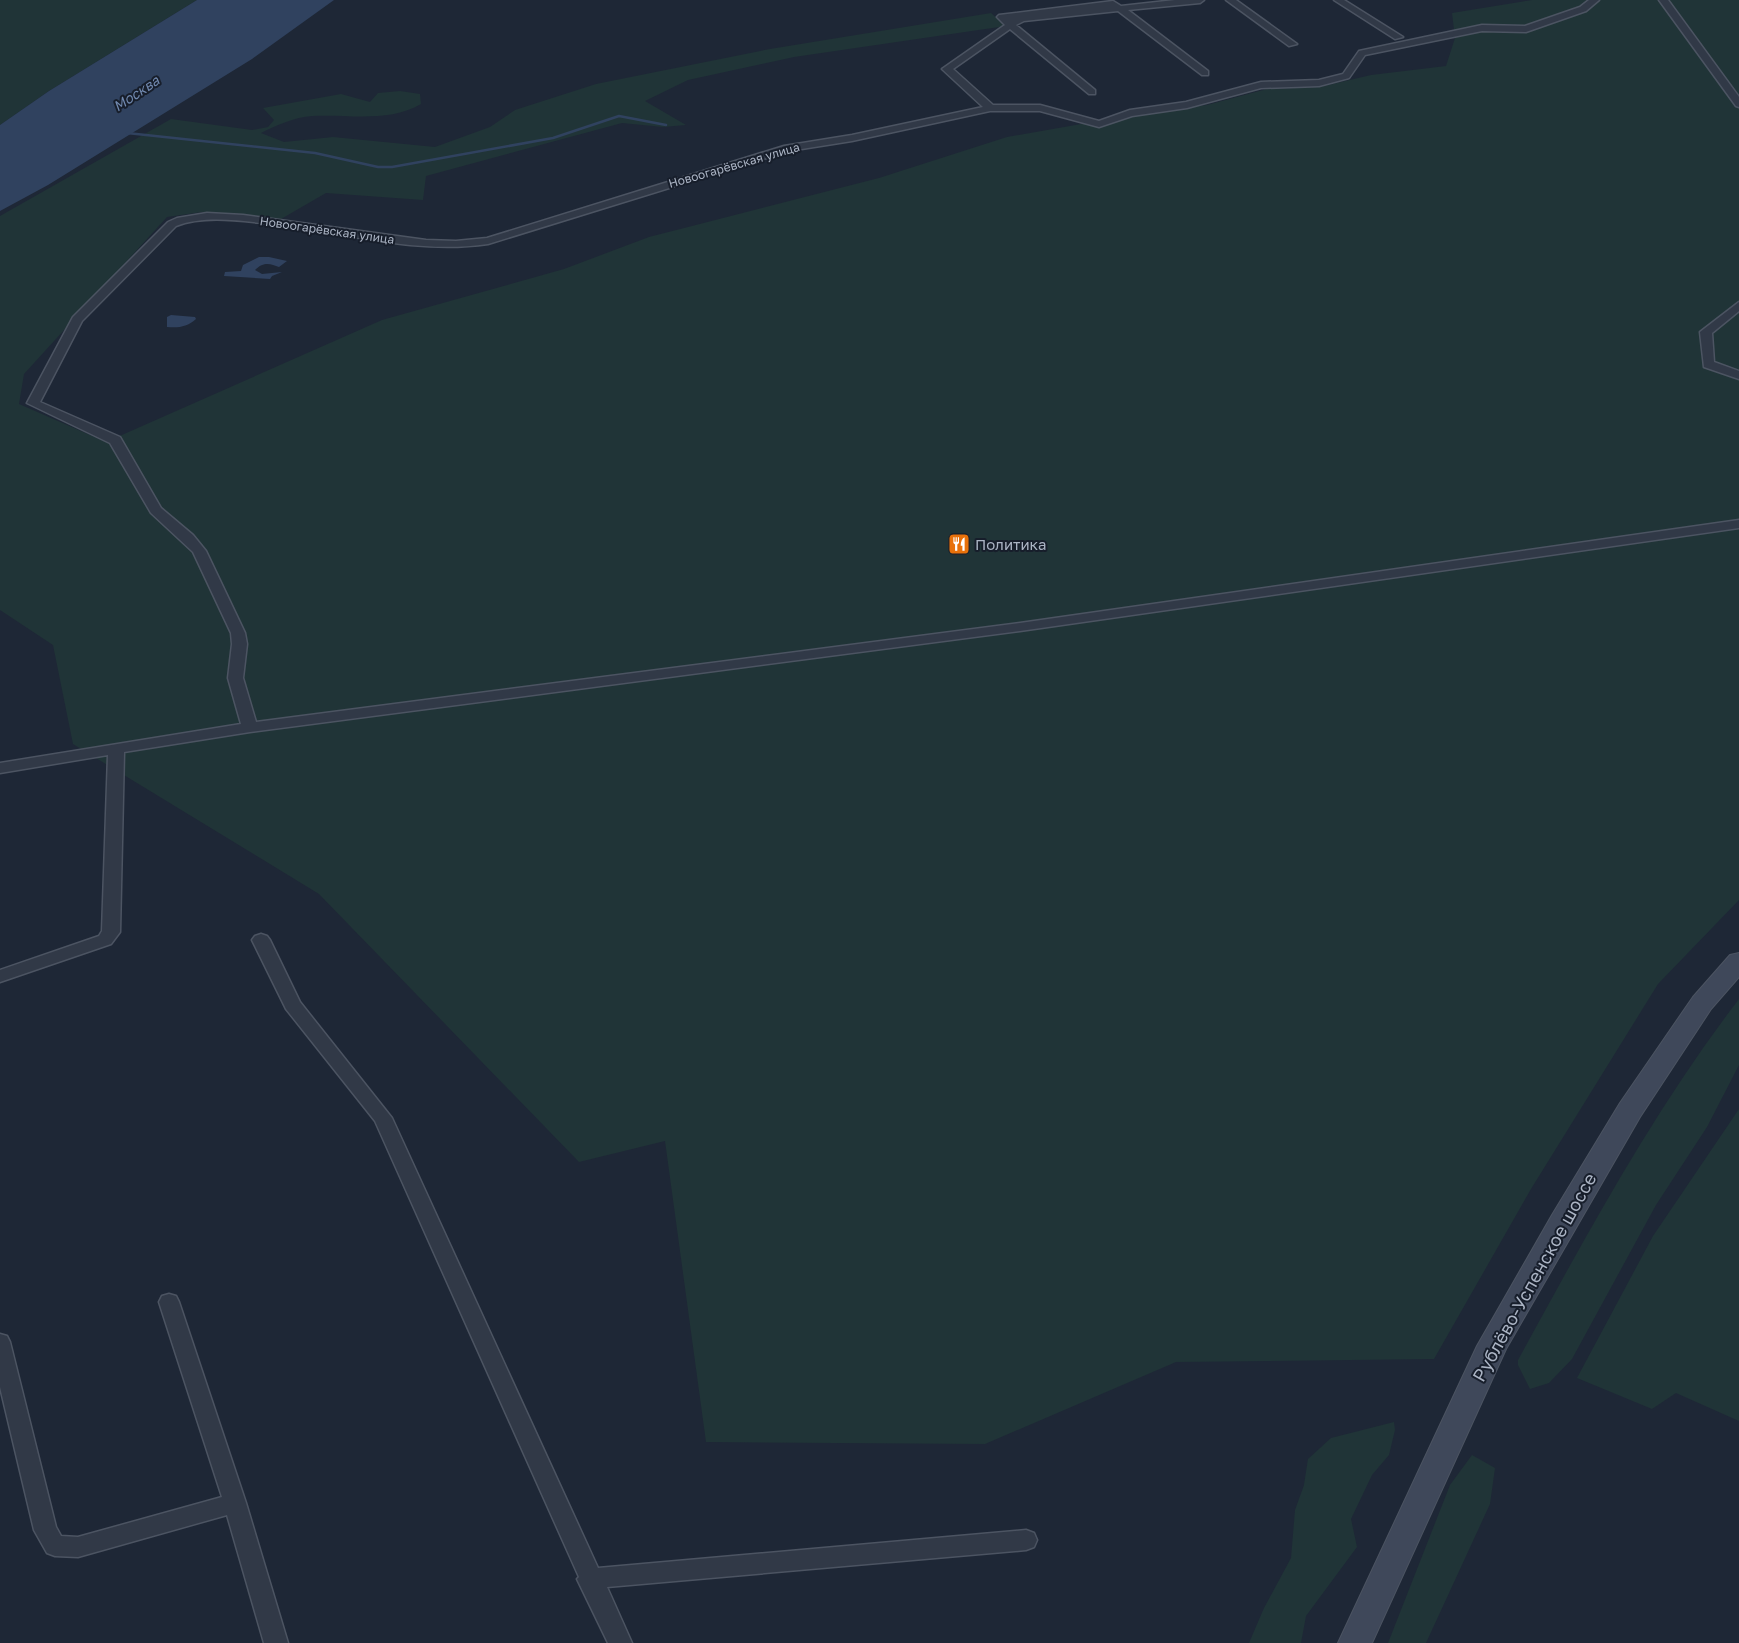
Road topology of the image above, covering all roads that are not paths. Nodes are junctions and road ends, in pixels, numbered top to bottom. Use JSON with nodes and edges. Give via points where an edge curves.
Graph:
{"nodes":[{"id":1,"x":1151,"y":0,"type":"edge"},
{"id":2,"x":1200,"y":0,"type":"edge"},
{"id":3,"x":1230,"y":0,"type":"edge"},
{"id":4,"x":1338,"y":0,"type":"edge"},
{"id":5,"x":1595,"y":0,"type":"edge"},
{"id":6,"x":1663,"y":0,"type":"edge"},
{"id":7,"x":1116,"y":6,"type":"junction"},
{"id":8,"x":1010,"y":25,"type":"junction"},
{"id":9,"x":1398,"y":37,"type":"dead end"},
{"id":10,"x":1292,"y":44,"type":"dead end"},
{"id":11,"x":1205,"y":73,"type":"dead end"},
{"id":12,"x":1092,"y":92,"type":"dead end"},
{"id":13,"x":1739,"y":104,"type":"edge"},
{"id":14,"x":990,"y":108,"type":"junction"},
{"id":15,"x":1739,"y":305,"type":"edge"},
{"id":16,"x":1739,"y":375,"type":"edge"},
{"id":17,"x":1739,"y":524,"type":"edge"},
{"id":18,"x":332,"y":716,"type":"joint"},
{"id":19,"x":250,"y":727,"type":"junction"},
{"id":20,"x":116,"y":749,"type":"junction"},
{"id":21,"x":0,"y":768,"type":"edge"},
{"id":22,"x":261,"y":940,"type":"dead end"},
{"id":23,"x":1739,"y":961,"type":"edge"},
{"id":24,"x":0,"y":976,"type":"edge"},
{"id":25,"x":169,"y":1302,"type":"dead end"},
{"id":26,"x":0,"y":1342,"type":"edge"},
{"id":27,"x":235,"y":1503,"type":"junction"},
{"id":28,"x":1026,"y":1540,"type":"dead end"},
{"id":29,"x":589,"y":1579,"type":"junction"},
{"id":30,"x":276,"y":1643,"type":"edge"},
{"id":31,"x":620,"y":1643,"type":"edge"},
{"id":32,"x":1355,"y":1643,"type":"edge"}],
"edges":[{"from":1,"to":7,"type":"street"},
{"from":2,"to":7,"type":"street"},
{"from":3,"to":10,"type":"street"},
{"from":4,"to":9,"type":"street"},
{"from":5,"to":14,"type":"street","name":"Новоогарёвская улица","via":[[1583,9],[1526,29],[1482,28],[1362,53],[1346,76],[1319,82],[1261,86],[1187,105],[1130,113],[1099,124],[1040,108]]},
{"from":6,"to":13,"type":"street"},
{"from":7,"to":8,"type":"street","via":[[1002,17]]},
{"from":7,"to":11,"type":"street"},
{"from":8,"to":12,"type":"street"},
{"from":8,"to":14,"type":"street","via":[[947,69]]},
{"from":14,"to":19,"type":"street","name":"Новоогарёвская улица","via":[[843,140],[788,148],[488,241],[465,245],[436,246],[281,220],[202,216],[181,219],[172,224],[78,319],[33,403],[115,440],[156,510],[199,551],[238,633],[241,646],[235,668],[236,683]]},
{"from":15,"to":16,"type":"street","via":[[1706,332],[1708,364]]},
{"from":17,"to":18,"type":"street","via":[[1020,627]]},
{"from":18,"to":19,"type":"street"},
{"from":19,"to":20,"type":"street"},
{"from":20,"to":21,"type":"street"},
{"from":20,"to":24,"type":"street","via":[[111,932],[105,940]]},
{"from":22,"to":29,"type":"street","via":[[292,1005],[383,1118]]},
{"from":23,"to":32,"type":"main road","name":"Рублёво-Успенское шоссе","via":[[1702,1004],[1630,1110],[1496,1338]]},
{"from":25,"to":27,"type":"street"},
{"from":26,"to":27,"type":"street","via":[[44,1530],[55,1546],[78,1547]]},
{"from":27,"to":30,"type":"street"},
{"from":28,"to":29,"type":"street"},
{"from":29,"to":31,"type":"street"}]}
